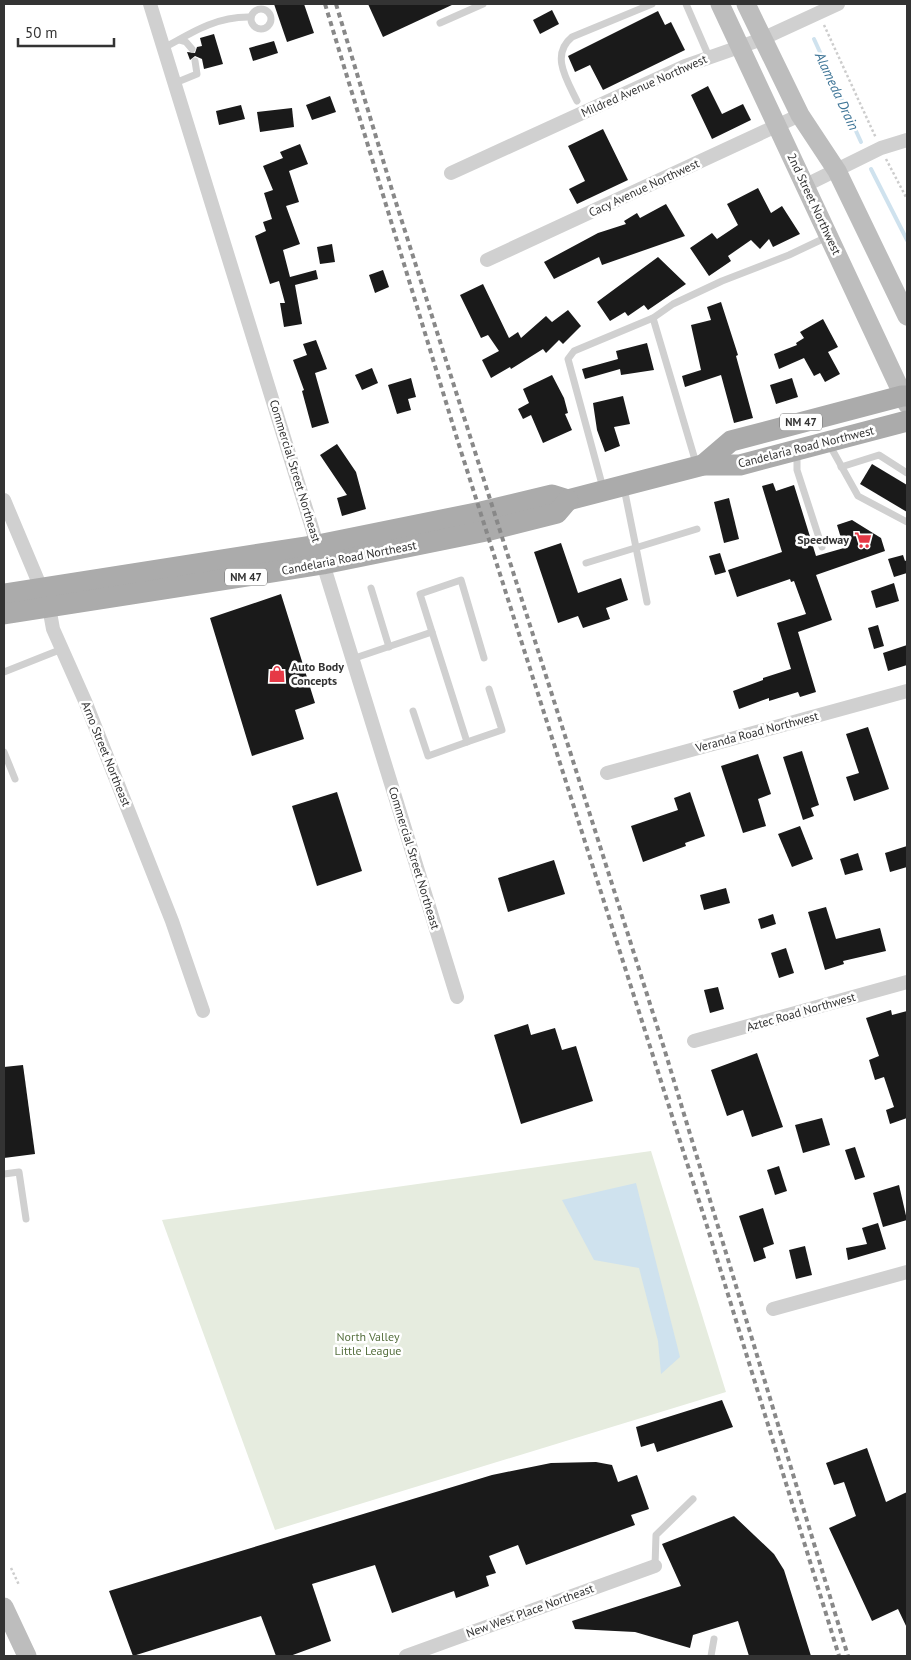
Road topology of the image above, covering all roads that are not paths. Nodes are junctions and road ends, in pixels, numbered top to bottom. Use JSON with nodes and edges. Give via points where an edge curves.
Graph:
{"nodes":[{"id":1,"x":150,"y":4,"type":"edge"},
{"id":2,"x":483,"y":4,"type":"edge"},
{"id":3,"x":652,"y":4,"type":"edge"},
{"id":4,"x":686,"y":4,"type":"edge"},
{"id":5,"x":720,"y":4,"type":"edge"},
{"id":6,"x":746,"y":4,"type":"edge"},
{"id":7,"x":838,"y":4,"type":"edge"},
{"id":8,"x":251,"y":17,"type":"dead end"},
{"id":9,"x":440,"y":23,"type":"dead end"},
{"id":10,"x":762,"y":39,"type":"junction"},
{"id":11,"x":179,"y":40,"type":"junction"},
{"id":12,"x":740,"y":46,"type":"junction"},
{"id":13,"x":164,"y":48,"type":"junction"},
{"id":14,"x":192,"y":49,"type":"dead end"},
{"id":15,"x":709,"y":58,"type":"junction"},
{"id":16,"x":196,"y":61,"type":"dead end"},
{"id":17,"x":175,"y":83,"type":"junction"},
{"id":18,"x":577,"y":101,"type":"dead end"},
{"id":19,"x":800,"y":115,"type":"junction"},
{"id":20,"x":778,"y":127,"type":"junction"},
{"id":21,"x":907,"y":140,"type":"edge"},
{"id":22,"x":837,"y":171,"type":"junction"},
{"id":23,"x":451,"y":173,"type":"dead end"},
{"id":24,"x":806,"y":185,"type":"junction"},
{"id":25,"x":829,"y":236,"type":"junction"},
{"id":26,"x":487,"y":260,"type":"dead end"},
{"id":27,"x":907,"y":316,"type":"edge"},
{"id":28,"x":653,"y":318,"type":"junction"},
{"id":29,"x":905,"y":399,"type":"edge"},
{"id":30,"x":907,"y":421,"type":"edge"},
{"id":31,"x":828,"y":442,"type":"junction"},
{"id":32,"x":796,"y":450,"type":"junction"},
{"id":33,"x":700,"y":465,"type":"junction"},
{"id":34,"x":841,"y":467,"type":"junction"},
{"id":35,"x":907,"y":473,"type":"edge"},
{"id":36,"x":624,"y":485,"type":"junction"},
{"id":37,"x":603,"y":491,"type":"junction"},
{"id":38,"x":4,"y":500,"type":"edge"},
{"id":39,"x":484,"y":521,"type":"joint"},
{"id":40,"x":907,"y":522,"type":"edge"},
{"id":41,"x":697,"y":529,"type":"dead end"},
{"id":42,"x":822,"y":547,"type":"dead end"},
{"id":43,"x":636,"y":548,"type":"junction"},
{"id":44,"x":320,"y":554,"type":"junction"},
{"id":45,"x":586,"y":563,"type":"dead end"},
{"id":46,"x":371,"y":588,"type":"dead end"},
{"id":47,"x":4,"y":594,"type":"edge"},
{"id":48,"x":44,"y":598,"type":"junction"},
{"id":49,"x":647,"y":602,"type":"dead end"},
{"id":50,"x":4,"y":614,"type":"edge"},
{"id":51,"x":432,"y":632,"type":"junction"},
{"id":52,"x":389,"y":647,"type":"junction"},
{"id":53,"x":62,"y":649,"type":"junction"},
{"id":54,"x":484,"y":658,"type":"dead end"},
{"id":55,"x":352,"y":659,"type":"junction"},
{"id":56,"x":4,"y":672,"type":"edge"},
{"id":57,"x":489,"y":689,"type":"dead end"},
{"id":58,"x":907,"y":691,"type":"edge"},
{"id":59,"x":413,"y":711,"type":"dead end"},
{"id":60,"x":467,"y":742,"type":"junction"},
{"id":61,"x":4,"y":752,"type":"edge"},
{"id":62,"x":607,"y":774,"type":"dead end"},
{"id":63,"x":15,"y":779,"type":"dead end"},
{"id":64,"x":907,"y":982,"type":"edge"},
{"id":65,"x":457,"y":997,"type":"dead end"},
{"id":66,"x":203,"y":1011,"type":"dead end"},
{"id":67,"x":694,"y":1041,"type":"dead end"},
{"id":68,"x":4,"y":1174,"type":"edge"},
{"id":69,"x":26,"y":1219,"type":"dead end"},
{"id":70,"x":907,"y":1272,"type":"edge"},
{"id":71,"x":773,"y":1309,"type":"dead end"},
{"id":72,"x":693,"y":1499,"type":"dead end"},
{"id":73,"x":655,"y":1566,"type":"joint"},
{"id":74,"x":4,"y":1607,"type":"edge"},
{"id":75,"x":714,"y":1639,"type":"dead end"},
{"id":76,"x":27,"y":1656,"type":"edge"},
{"id":77,"x":406,"y":1656,"type":"edge"},
{"id":78,"x":711,"y":1656,"type":"edge"}],
"edges":[{"from":1,"to":13,"type":"street","name":"Commercial Street Northeast"},
{"from":2,"to":9,"type":"lane"},
{"from":3,"to":18,"type":"lane","via":[[566,42],[560,55],[562,69]]},
{"from":4,"to":15,"type":"lane"},
{"from":5,"to":12,"type":"main road","name":"2nd Street Northwest"},
{"from":6,"to":10,"type":"main road"},
{"from":7,"to":10,"type":"street","name":"Mildred Avenue Northwest"},
{"from":8,"to":11,"type":"lane","via":[[222,19]]},
{"from":10,"to":12,"type":"street","name":"Mildred Avenue Northwest"},
{"from":10,"to":19,"type":"main road"},
{"from":11,"to":13,"type":"lane"},
{"from":11,"to":14,"type":"lane"},
{"from":12,"to":15,"type":"street","name":"Mildred Avenue Northwest"},
{"from":12,"to":20,"type":"main road","name":"2nd Street Northwest"},
{"from":13,"to":17,"type":"street","name":"Commercial Street Northeast"},
{"from":15,"to":23,"type":"street","name":"Mildred Avenue Northwest"},
{"from":16,"to":17,"type":"lane","via":[[197,74]]},
{"from":17,"to":44,"type":"street","name":"Commercial Street Northeast"},
{"from":19,"to":20,"type":"street","name":"Cacy Avenue Northwest"},
{"from":19,"to":22,"type":"main road"},
{"from":20,"to":24,"type":"main road","name":"2nd Street Northwest"},
{"from":20,"to":26,"type":"street","name":"Cacy Avenue Northwest"},
{"from":21,"to":22,"type":"street","via":[[881,148]]},
{"from":22,"to":24,"type":"street"},
{"from":22,"to":27,"type":"main road"},
{"from":24,"to":25,"type":"main road","name":"2nd Street Northwest"},
{"from":25,"to":28,"type":"lane","via":[[722,281],[673,304]]},
{"from":25,"to":29,"type":"main road","name":"2nd Street Northwest"},
{"from":28,"to":33,"type":"lane"},
{"from":28,"to":37,"type":"lane","via":[[574,351],[568,359]]},
{"from":29,"to":33,"type":"main road","name":"Candelaria Road Northwest","number":"NM 47","via":[[731,441]]},
{"from":30,"to":31,"type":"main road","name":"Candelaria Road Northwest","number":"NM 47"},
{"from":31,"to":32,"type":"main road","name":"Candelaria Road Northwest","number":"NM 47"},
{"from":31,"to":34,"type":"lane"},
{"from":32,"to":33,"type":"main road","name":"Candelaria Road Northwest","number":"NM 47","via":[[740,465]]},
{"from":32,"to":42,"type":"lane","via":[[797,470]]},
{"from":33,"to":36,"type":"main road","name":"Candelaria Road Northwest","number":"NM 47"},
{"from":34,"to":35,"type":"lane","via":[[879,455]]},
{"from":34,"to":40,"type":"lane","via":[[858,496]]},
{"from":36,"to":37,"type":"main road","name":"Candelaria Road Northwest","number":"NM 47"},
{"from":36,"to":43,"type":"lane"},
{"from":37,"to":39,"type":"main road","name":"Candelaria Road Northwest","number":"NM 47","via":[[568,500],[557,513]]},
{"from":38,"to":48,"type":"street","name":"Arno Street Northeast"},
{"from":39,"to":44,"type":"main road","name":"Candelaria Road Northeast","number":"NM 47"},
{"from":41,"to":43,"type":"lane"},
{"from":43,"to":45,"type":"lane"},
{"from":43,"to":49,"type":"lane"},
{"from":44,"to":48,"type":"main road","name":"Candelaria Road Northeast","number":"NM 47"},
{"from":44,"to":55,"type":"street","name":"Commercial Street Northeast"},
{"from":46,"to":52,"type":"lane"},
{"from":47,"to":48,"type":"main road","name":"Candelaria Road Northeast","number":"NM 47"},
{"from":48,"to":50,"type":"main road","name":"Candelaria Road Northeast","number":"NM 47"},
{"from":48,"to":53,"type":"street","name":"Arno Street Northeast"},
{"from":51,"to":52,"type":"lane"},
{"from":51,"to":54,"type":"lane","via":[[420,594],[461,580]]},
{"from":51,"to":60,"type":"lane"},
{"from":52,"to":55,"type":"lane"},
{"from":53,"to":56,"type":"lane"},
{"from":53,"to":66,"type":"street","name":"Arno Street Northeast","via":[[172,921]]},
{"from":55,"to":65,"type":"street","name":"Commercial Street Northeast"},
{"from":57,"to":60,"type":"lane","via":[[502,730]]},
{"from":58,"to":62,"type":"street","name":"Veranda Road Northwest"},
{"from":59,"to":60,"type":"lane","via":[[428,756]]},
{"from":61,"to":63,"type":"lane"},
{"from":64,"to":67,"type":"street","name":"Aztec Road Northwest"},
{"from":68,"to":69,"type":"lane","via":[[19,1172]]},
{"from":70,"to":71,"type":"street"},
{"from":72,"to":73,"type":"lane","via":[[656,1535]]},
{"from":73,"to":77,"type":"street","name":"New West Place Northeast"},
{"from":74,"to":76,"type":"main road"},
{"from":75,"to":78,"type":"lane"}]}
